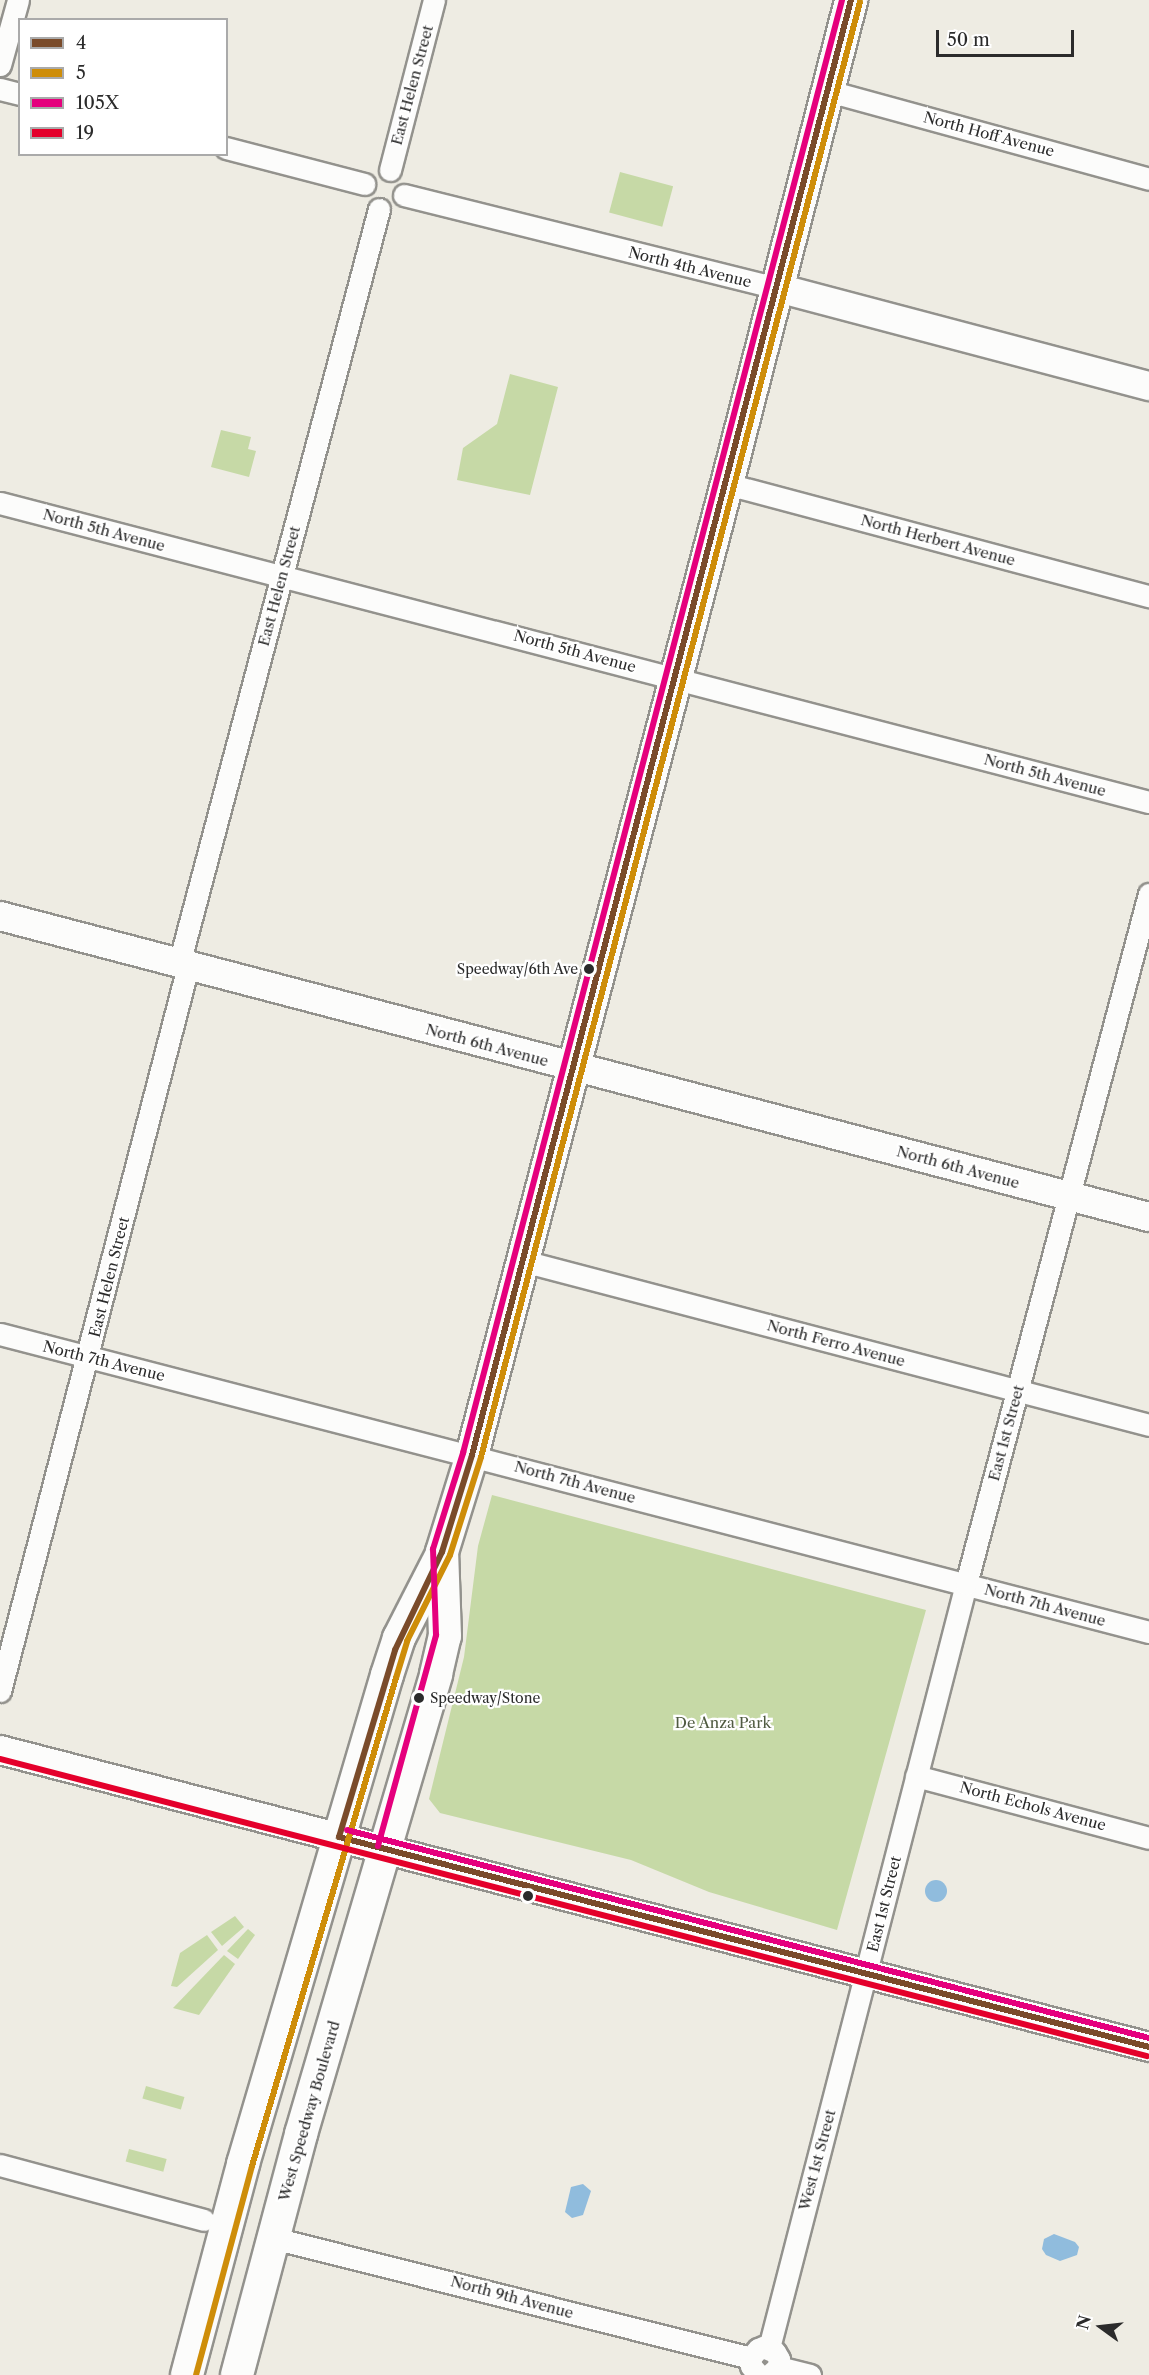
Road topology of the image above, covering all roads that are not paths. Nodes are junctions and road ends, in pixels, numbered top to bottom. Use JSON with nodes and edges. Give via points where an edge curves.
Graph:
{"nodes":[{"id":1,"x":18,"y":0,"type":"edge"},
{"id":2,"x":434,"y":0,"type":"edge"},
{"id":3,"x":851,"y":0,"type":"edge"},
{"id":4,"x":0,"y":65,"type":"edge"},
{"id":5,"x":0,"y":89,"type":"edge"},
{"id":6,"x":828,"y":92,"type":"junction"},
{"id":7,"x":18,"y":94,"type":"edge"},
{"id":8,"x":228,"y":149,"type":"edge"},
{"id":9,"x":390,"y":170,"type":"junction"},
{"id":10,"x":1149,"y":179,"type":"edge"},
{"id":11,"x":364,"y":184,"type":"junction"},
{"id":12,"x":404,"y":195,"type":"junction"},
{"id":13,"x":379,"y":209,"type":"junction"},
{"id":14,"x":778,"y":288,"type":"junction"},
{"id":15,"x":1149,"y":386,"type":"edge"},
{"id":16,"x":728,"y":484,"type":"junction"},
{"id":17,"x":0,"y":503,"type":"edge"},
{"id":18,"x":282,"y":576,"type":"junction"},
{"id":19,"x":1149,"y":596,"type":"edge"},
{"id":20,"x":674,"y":678,"type":"junction"},
{"id":21,"x":1149,"y":802,"type":"edge"},
{"id":22,"x":1149,"y":894,"type":"edge"},
{"id":23,"x":0,"y":916,"type":"edge"},
{"id":24,"x":184,"y":965,"type":"junction"},
{"id":25,"x":573,"y":1067,"type":"junction"},
{"id":26,"x":1069,"y":1196,"type":"junction"},
{"id":27,"x":1149,"y":1217,"type":"edge"},
{"id":28,"x":523,"y":1261,"type":"junction"},
{"id":29,"x":0,"y":1334,"type":"edge"},
{"id":30,"x":88,"y":1355,"type":"junction"},
{"id":31,"x":1017,"y":1391,"type":"junction"},
{"id":32,"x":1149,"y":1425,"type":"edge"},
{"id":33,"x":472,"y":1455,"type":"junction"},
{"id":34,"x":442,"y":1552,"type":"junction"},
{"id":35,"x":966,"y":1584,"type":"junction"},
{"id":36,"x":1149,"y":1632,"type":"edge"},
{"id":37,"x":0,"y":1691,"type":"edge"},
{"id":38,"x":0,"y":1750,"type":"edge"},
{"id":39,"x":916,"y":1776,"type":"junction"},
{"id":40,"x":339,"y":1838,"type":"junction"},
{"id":41,"x":1149,"y":1838,"type":"edge"},
{"id":42,"x":387,"y":1848,"type":"junction"},
{"id":43,"x":866,"y":1973,"type":"junction"},
{"id":44,"x":1149,"y":2047,"type":"edge"},
{"id":45,"x":0,"y":2165,"type":"edge"},
{"id":46,"x":204,"y":2220,"type":"dead end"},
{"id":47,"x":273,"y":2238,"type":"junction"},
{"id":48,"x":765,"y":2365,"type":"edge"},
{"id":49,"x":187,"y":2375,"type":"edge"},
{"id":50,"x":237,"y":2375,"type":"edge"},
{"id":51,"x":810,"y":2375,"type":"edge"}],
"edges":[{"from":1,"to":4,"type":"street"},
{"from":2,"to":9,"type":"street","name":"East Helen Street"},
{"from":3,"to":6,"type":"main road"},
{"from":5,"to":7,"type":"street"},
{"from":6,"to":10,"type":"street","name":"North Hoff Avenue"},
{"from":6,"to":14,"type":"main road"},
{"from":8,"to":11,"type":"street"},
{"from":9,"to":11,"type":"street","via":[[373,172]]},
{"from":9,"to":12,"type":"street","via":[[403,180]]},
{"from":11,"to":13,"type":"street","via":[[365,198]]},
{"from":12,"to":13,"type":"street","via":[[396,206]]},
{"from":12,"to":14,"type":"street","name":"North 4th Avenue"},
{"from":13,"to":18,"type":"street","name":"East Helen Street"},
{"from":14,"to":15,"type":"street","name":"North 4th Avenue"},
{"from":14,"to":16,"type":"main road"},
{"from":16,"to":19,"type":"street","name":"North Herbert Avenue"},
{"from":16,"to":20,"type":"main road"},
{"from":17,"to":18,"type":"street","name":"North 5th Avenue"},
{"from":18,"to":20,"type":"street","name":"North 5th Avenue"},
{"from":18,"to":24,"type":"street","name":"East Helen Street"},
{"from":20,"to":21,"type":"street","name":"North 5th Avenue"},
{"from":20,"to":25,"type":"main road"},
{"from":22,"to":26,"type":"street","name":"East 1st Street"},
{"from":23,"to":24,"type":"street","name":"North 6th Avenue"},
{"from":24,"to":25,"type":"street","name":"North 6th Avenue"},
{"from":24,"to":30,"type":"street","name":"East Helen Street"},
{"from":25,"to":26,"type":"street","name":"North 6th Avenue"},
{"from":25,"to":28,"type":"main road"},
{"from":26,"to":27,"type":"street","name":"North 6th Avenue"},
{"from":26,"to":31,"type":"street","name":"East 1st Street"},
{"from":28,"to":31,"type":"street","name":"North Ferro Avenue"},
{"from":28,"to":33,"type":"main road"},
{"from":29,"to":30,"type":"street","name":"North 7th Avenue"},
{"from":30,"to":33,"type":"street","name":"North 7th Avenue"},
{"from":30,"to":37,"type":"street","name":"East Helen Street"},
{"from":31,"to":32,"type":"street","name":"North Ferro Avenue"},
{"from":31,"to":35,"type":"street","name":"East 1st Street"},
{"from":33,"to":34,"type":"main road"},
{"from":33,"to":35,"type":"street","name":"North 7th Avenue"},
{"from":34,"to":40,"type":"main road","via":[[395,1650]]},
{"from":34,"to":42,"type":"main road","name":"West Speedway Boulevard","via":[[443,1644]]},
{"from":35,"to":36,"type":"street","name":"North 7th Avenue"},
{"from":35,"to":39,"type":"street","name":"East 1st Street"},
{"from":38,"to":40,"type":"street"},
{"from":39,"to":41,"type":"street","name":"North Echols Avenue"},
{"from":39,"to":43,"type":"street","name":"East 1st Street"},
{"from":40,"to":42,"type":"street"},
{"from":40,"to":49,"type":"main road","via":[[243,2164]]},
{"from":42,"to":43,"type":"street"},
{"from":42,"to":47,"type":"main road","name":"West Speedway Boulevard"},
{"from":43,"to":44,"type":"street"},
{"from":43,"to":48,"type":"street","name":"West 1st Street"},
{"from":45,"to":46,"type":"street"},
{"from":47,"to":48,"type":"street","name":"North 9th Avenue"},
{"from":47,"to":50,"type":"main road","name":"West Speedway Boulevard"},
{"from":48,"to":51,"type":"street","name":"North 9th Avenue"}]}
